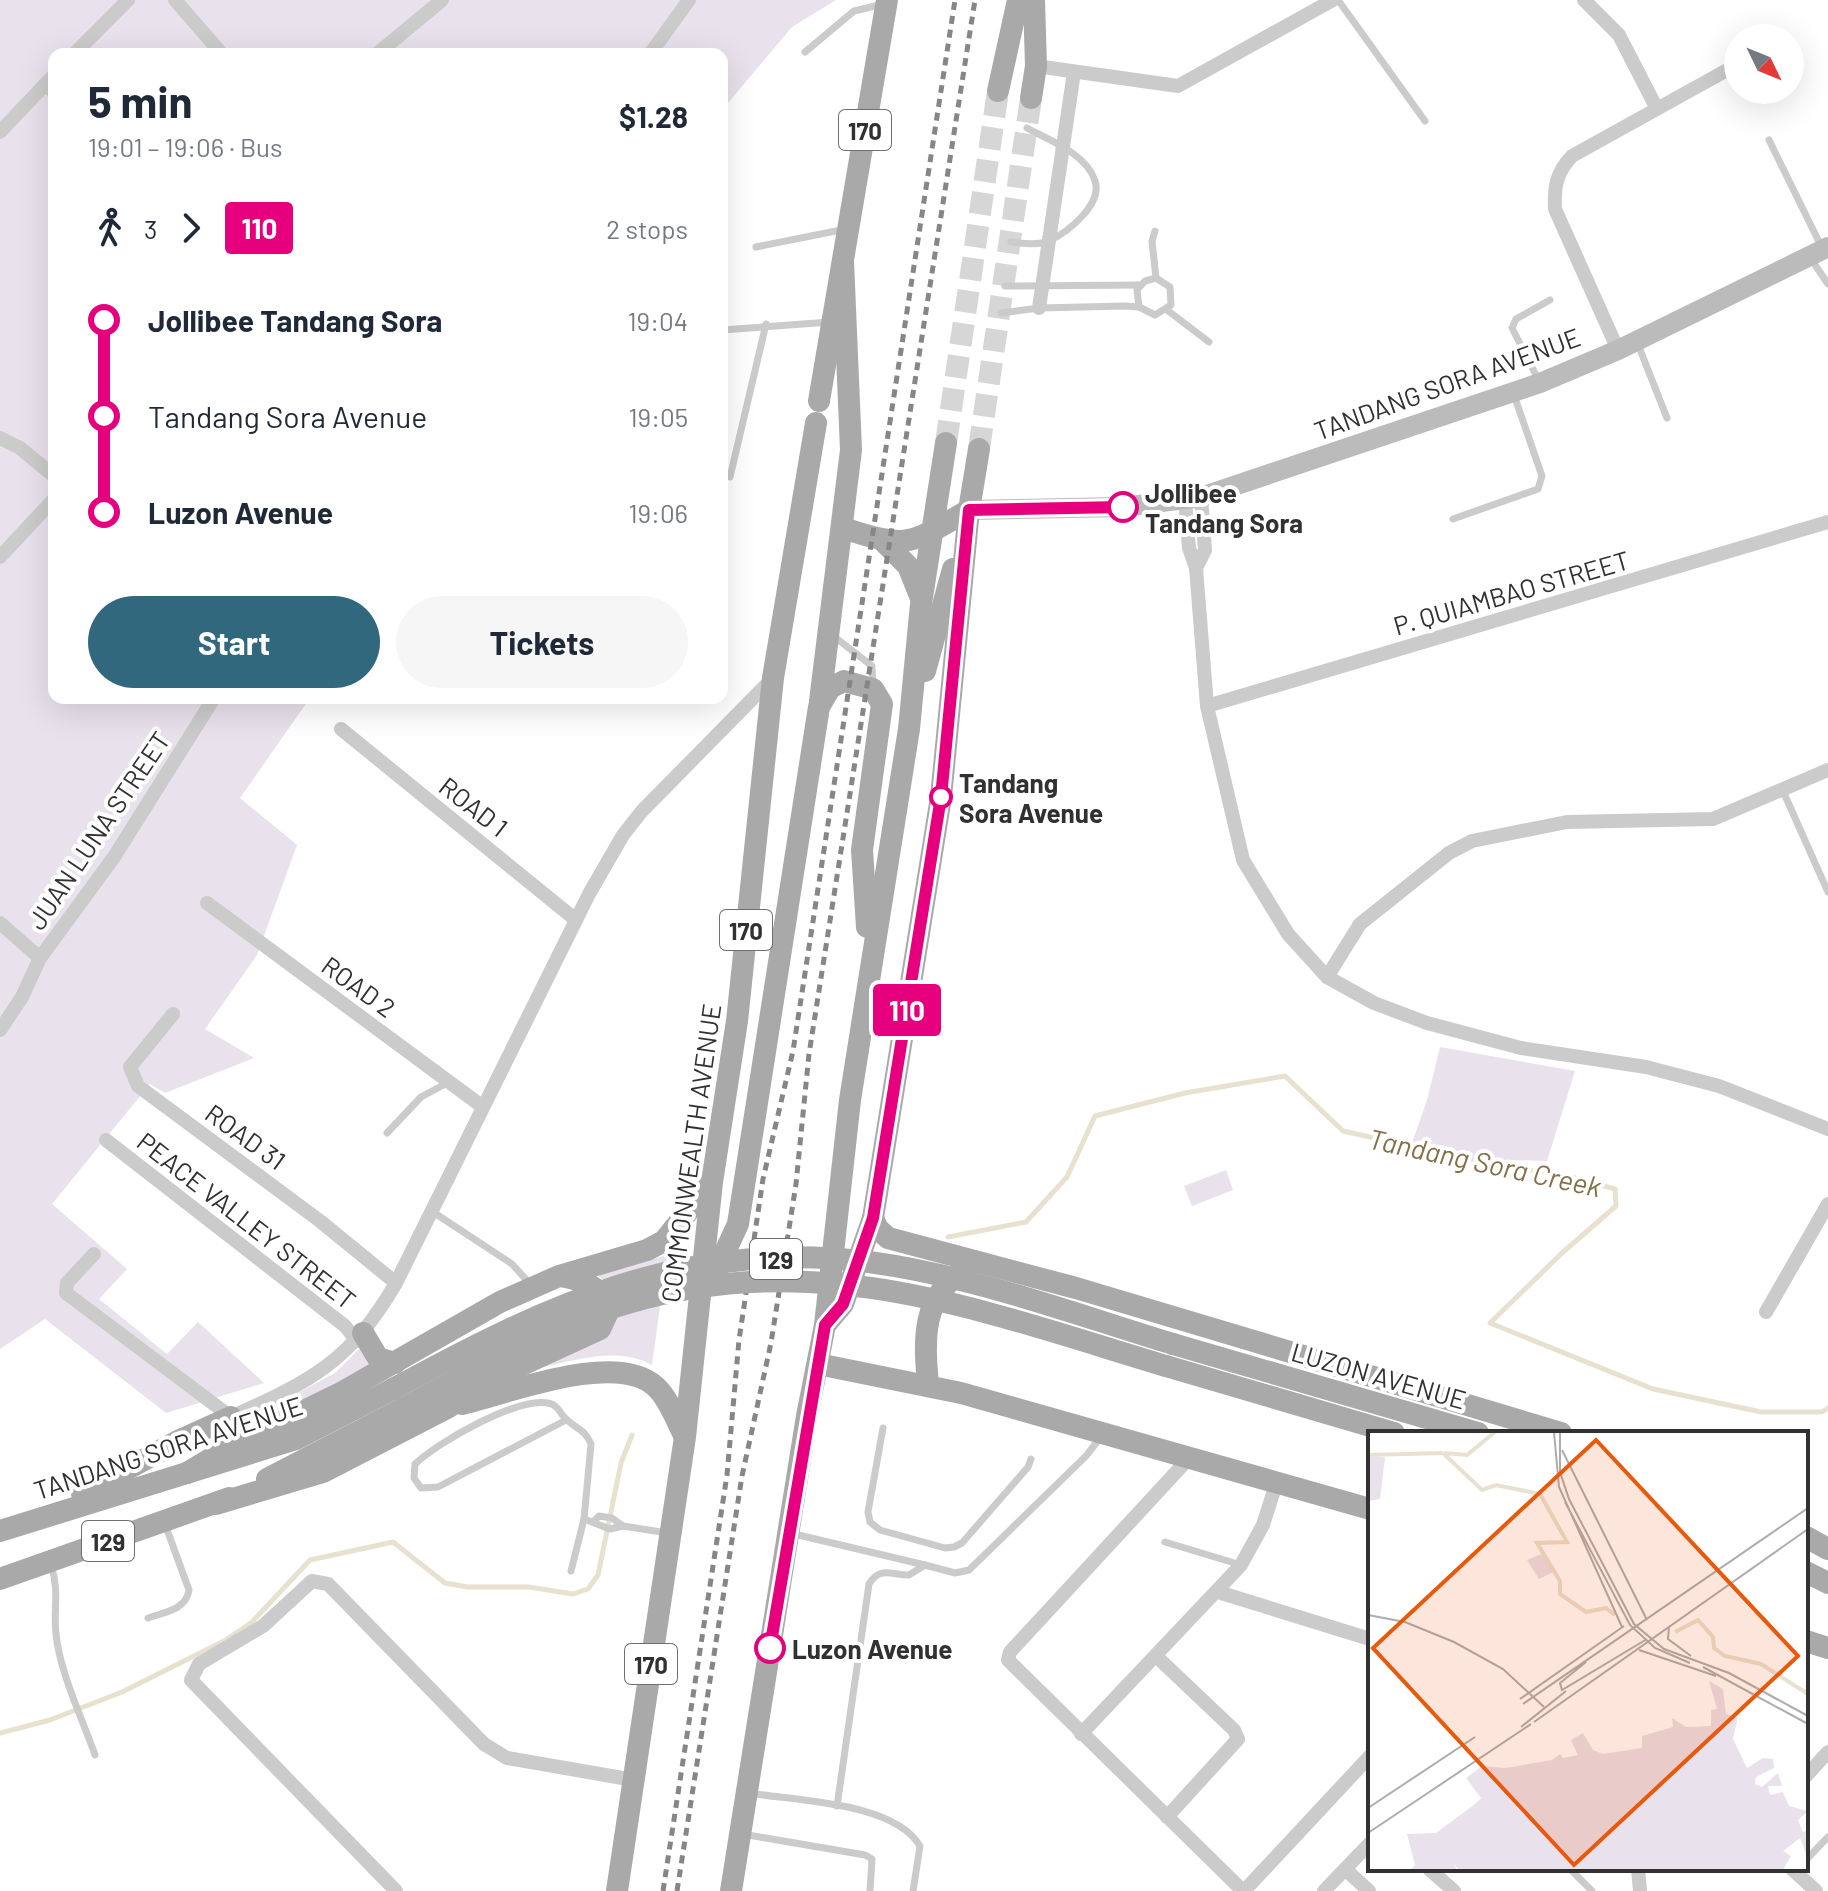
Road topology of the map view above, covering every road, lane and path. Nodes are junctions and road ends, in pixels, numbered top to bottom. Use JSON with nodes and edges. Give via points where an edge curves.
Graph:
{"nodes":[{"id":1,"x":128,"y":0,"type":"edge"},
{"id":2,"x":175,"y":0,"type":"edge"},
{"id":3,"x":442,"y":0,"type":"edge"},
{"id":4,"x":689,"y":0,"type":"edge"},
{"id":5,"x":1018,"y":0,"type":"edge"},
{"id":6,"x":1034,"y":0,"type":"edge"},
{"id":7,"x":1335,"y":0,"type":"edge"},
{"id":8,"x":1584,"y":0,"type":"edge"},
{"id":9,"x":887,"y":2,"type":"edge"},
{"id":10,"x":80,"y":48,"type":"edge"},
{"id":11,"x":217,"y":48,"type":"edge"},
{"id":12,"x":384,"y":48,"type":"edge"},
{"id":13,"x":654,"y":48,"type":"edge"},
{"id":14,"x":805,"y":52,"type":"dead end"},
{"id":15,"x":1036,"y":66,"type":"junction"},
{"id":16,"x":1724,"y":71,"type":"edge"},
{"id":17,"x":1074,"y":72,"type":"junction"},
{"id":18,"x":998,"y":91,"type":"tunnel mouth"},
{"id":19,"x":48,"y":92,"type":"edge"},
{"id":20,"x":1031,"y":98,"type":"tunnel mouth"},
{"id":21,"x":1656,"y":107,"type":"junction"},
{"id":22,"x":1425,"y":121,"type":"dead end"},
{"id":23,"x":1027,"y":128,"type":"dead end"},
{"id":24,"x":0,"y":132,"type":"edge"},
{"id":25,"x":1769,"y":140,"type":"dead end"},
{"id":26,"x":1063,"y":148,"type":"junction"},
{"id":27,"x":848,"y":229,"type":"junction"},
{"id":28,"x":1155,"y":231,"type":"dead end"},
{"id":29,"x":1049,"y":241,"type":"junction"},
{"id":30,"x":1011,"y":242,"type":"dead end"},
{"id":31,"x":756,"y":247,"type":"dead end"},
{"id":32,"x":1820,"y":251,"type":"edge"},
{"id":33,"x":843,"y":261,"type":"junction"},
{"id":34,"x":1156,"y":278,"type":"junction"},
{"id":35,"x":1828,"y":284,"type":"edge"},
{"id":36,"x":1042,"y":285,"type":"junction"},
{"id":37,"x":1140,"y":285,"type":"junction"},
{"id":38,"x":1005,"y":286,"type":"dead end"},
{"id":39,"x":1550,"y":300,"type":"dead end"},
{"id":40,"x":1139,"y":307,"type":"junction"},
{"id":41,"x":1039,"y":308,"type":"junction"},
{"id":42,"x":1167,"y":310,"type":"junction"},
{"id":43,"x":1001,"y":313,"type":"dead end"},
{"id":44,"x":832,"y":322,"type":"junction"},
{"id":45,"x":766,"y":324,"type":"junction"},
{"id":46,"x":728,"y":329,"type":"edge"},
{"id":47,"x":1209,"y":342,"type":"dead end"},
{"id":48,"x":1627,"y":345,"type":"junction"},
{"id":49,"x":1540,"y":383,"type":"junction"},
{"id":50,"x":1514,"y":393,"type":"junction"},
{"id":51,"x":1667,"y":418,"type":"dead end"},
{"id":52,"x":0,"y":438,"type":"edge"},
{"id":53,"x":946,"y":443,"type":"tunnel mouth"},
{"id":54,"x":979,"y":449,"type":"tunnel mouth"},
{"id":55,"x":48,"y":471,"type":"edge"},
{"id":56,"x":730,"y":477,"type":"dead end"},
{"id":57,"x":1193,"y":499,"type":"junction"},
{"id":58,"x":48,"y":505,"type":"edge"},
{"id":59,"x":969,"y":510,"type":"junction"},
{"id":60,"x":1453,"y":519,"type":"dead end"},
{"id":61,"x":1828,"y":522,"type":"edge"},
{"id":62,"x":933,"y":525,"type":"junction"},
{"id":63,"x":843,"y":528,"type":"junction"},
{"id":64,"x":884,"y":542,"type":"junction"},
{"id":65,"x":0,"y":557,"type":"edge"},
{"id":66,"x":921,"y":604,"type":"junction"},
{"id":67,"x":829,"y":633,"type":"junction"},
{"id":68,"x":773,"y":678,"type":"junction"},
{"id":69,"x":873,"y":689,"type":"junction"},
{"id":70,"x":210,"y":704,"type":"edge"},
{"id":71,"x":1207,"y":706,"type":"junction"},
{"id":72,"x":819,"y":707,"type":"junction"},
{"id":73,"x":341,"y":729,"type":"dead end"},
{"id":74,"x":909,"y":729,"type":"junction"},
{"id":75,"x":1828,"y":770,"type":"edge"},
{"id":76,"x":1783,"y":791,"type":"junction"},
{"id":77,"x":1828,"y":892,"type":"edge"},
{"id":78,"x":207,"y":903,"type":"dead end"},
{"id":79,"x":576,"y":920,"type":"junction"},
{"id":80,"x":0,"y":923,"type":"edge"},
{"id":81,"x":40,"y":958,"type":"junction"},
{"id":82,"x":870,"y":964,"type":"junction"},
{"id":83,"x":1327,"y":977,"type":"junction"},
{"id":84,"x":173,"y":1014,"type":"dead end"},
{"id":85,"x":0,"y":1030,"type":"edge"},
{"id":86,"x":449,"y":1082,"type":"junction"},
{"id":87,"x":483,"y":1107,"type":"junction"},
{"id":88,"x":1828,"y":1129,"type":"edge"},
{"id":89,"x":387,"y":1133,"type":"dead end"},
{"id":90,"x":106,"y":1140,"type":"dead end"},
{"id":91,"x":712,"y":1182,"type":"junction"},
{"id":92,"x":1828,"y":1204,"type":"edge"},
{"id":93,"x":431,"y":1211,"type":"junction"},
{"id":94,"x":873,"y":1218,"type":"junction"},
{"id":95,"x":94,"y":1254,"type":"dead end"},
{"id":96,"x":987,"y":1263,"type":"junction"},
{"id":97,"x":559,"y":1276,"type":"junction"},
{"id":98,"x":396,"y":1283,"type":"junction"},
{"id":99,"x":532,"y":1287,"type":"junction"},
{"id":100,"x":1766,"y":1312,"type":"dead end"},
{"id":101,"x":697,"y":1313,"type":"junction"},
{"id":102,"x":825,"y":1325,"type":"junction"},
{"id":103,"x":360,"y":1337,"type":"junction"},
{"id":104,"x":395,"y":1363,"type":"junction"},
{"id":105,"x":818,"y":1364,"type":"junction"},
{"id":106,"x":928,"y":1385,"type":"junction"},
{"id":107,"x":398,"y":1399,"type":"junction"},
{"id":108,"x":449,"y":1407,"type":"junction"},
{"id":109,"x":231,"y":1417,"type":"junction"},
{"id":110,"x":566,"y":1420,"type":"junction"},
{"id":111,"x":883,"y":1428,"type":"dead end"},
{"id":112,"x":1105,"y":1431,"type":"junction"},
{"id":113,"x":1387,"y":1431,"type":"edge"},
{"id":114,"x":1471,"y":1431,"type":"edge"},
{"id":115,"x":1554,"y":1431,"type":"edge"},
{"id":116,"x":685,"y":1437,"type":"junction"},
{"id":117,"x":1191,"y":1456,"type":"junction"},
{"id":118,"x":1031,"y":1459,"type":"dead end"},
{"id":119,"x":187,"y":1473,"type":"junction"},
{"id":120,"x":1277,"y":1481,"type":"junction"},
{"id":121,"x":216,"y":1504,"type":"junction"},
{"id":122,"x":1368,"y":1508,"type":"edge"},
{"id":123,"x":42,"y":1517,"type":"junction"},
{"id":124,"x":594,"y":1521,"type":"junction"},
{"id":125,"x":164,"y":1522,"type":"junction"},
{"id":126,"x":623,"y":1526,"type":"junction"},
{"id":127,"x":0,"y":1531,"type":"edge"},
{"id":128,"x":670,"y":1533,"type":"junction"},
{"id":129,"x":788,"y":1533,"type":"junction"},
{"id":130,"x":1808,"y":1538,"type":"edge"},
{"id":131,"x":1165,"y":1542,"type":"dead end"},
{"id":132,"x":1828,"y":1549,"type":"edge"},
{"id":133,"x":49,"y":1561,"type":"junction"},
{"id":134,"x":925,"y":1565,"type":"junction"},
{"id":135,"x":1241,"y":1565,"type":"junction"},
{"id":136,"x":571,"y":1571,"type":"dead end"},
{"id":137,"x":1808,"y":1573,"type":"edge"},
{"id":138,"x":0,"y":1579,"type":"edge"},
{"id":139,"x":1828,"y":1583,"type":"edge"},
{"id":140,"x":1218,"y":1592,"type":"junction"},
{"id":141,"x":148,"y":1618,"type":"dead end"},
{"id":142,"x":1368,"y":1638,"type":"edge"},
{"id":143,"x":1808,"y":1642,"type":"edge"},
{"id":144,"x":1828,"y":1648,"type":"edge"},
{"id":145,"x":1156,"y":1656,"type":"junction"},
{"id":146,"x":1081,"y":1734,"type":"junction"},
{"id":147,"x":1828,"y":1752,"type":"edge"},
{"id":148,"x":95,"y":1755,"type":"dead end"},
{"id":149,"x":1368,"y":1758,"type":"edge"},
{"id":150,"x":1808,"y":1774,"type":"edge"},
{"id":151,"x":634,"y":1780,"type":"junction"},
{"id":152,"x":747,"y":1793,"type":"junction"},
{"id":153,"x":837,"y":1806,"type":"junction"},
{"id":154,"x":1167,"y":1817,"type":"junction"},
{"id":155,"x":741,"y":1834,"type":"junction"},
{"id":156,"x":1828,"y":1837,"type":"edge"},
{"id":157,"x":1368,"y":1845,"type":"edge"},
{"id":158,"x":1808,"y":1858,"type":"edge"},
{"id":159,"x":1345,"y":1869,"type":"junction"},
{"id":160,"x":1431,"y":1871,"type":"edge"},
{"id":161,"x":1572,"y":1871,"type":"edge"},
{"id":162,"x":1638,"y":1871,"type":"edge"},
{"id":163,"x":1796,"y":1871,"type":"edge"},
{"id":164,"x":396,"y":1891,"type":"edge"},
{"id":165,"x":617,"y":1891,"type":"edge"},
{"id":166,"x":731,"y":1891,"type":"edge"},
{"id":167,"x":870,"y":1891,"type":"edge"},
{"id":168,"x":913,"y":1891,"type":"edge"},
{"id":169,"x":1244,"y":1891,"type":"edge"},
{"id":170,"x":1324,"y":1891,"type":"edge"},
{"id":171,"x":1369,"y":1891,"type":"edge"},
{"id":172,"x":1454,"y":1891,"type":"edge"},
{"id":173,"x":1592,"y":1891,"type":"edge"},
{"id":174,"x":1640,"y":1891,"type":"edge"},
{"id":175,"x":1816,"y":1891,"type":"edge"}],
"edges":[{"from":1,"to":10,"type":"street"},
{"from":2,"to":11,"type":"street"},
{"from":3,"to":12,"type":"street"},
{"from":4,"to":13,"type":"street"},
{"from":5,"to":18,"type":"main road"},
{"from":6,"to":15,"type":"main road"},
{"from":7,"to":17,"type":"street","via":[[1178,86]]},
{"from":7,"to":22,"type":"lane"},
{"from":8,"to":21,"type":"street","via":[[1619,35]]},
{"from":9,"to":14,"type":"lane","via":[[854,11]]},
{"from":9,"to":27,"type":"main road","name":"COMMONWEALTH AVENUE","number":"170"},
{"from":15,"to":17,"type":"street"},
{"from":15,"to":20,"type":"main road"},
{"from":16,"to":21,"type":"street"},
{"from":17,"to":26,"type":"street"},
{"from":19,"to":24,"type":"street"},
{"from":21,"to":48,"type":"street","via":[[1572,156],[1554,187],[1555,209]]},
{"from":23,"to":26,"type":"lane"},
{"from":25,"to":32,"type":"lane"},
{"from":26,"to":29,"type":"street"},
{"from":26,"to":29,"type":"lane","via":[[1085,164],[1097,192],[1093,204]]},
{"from":27,"to":31,"type":"lane"},
{"from":27,"to":33,"type":"main road","name":"COMMONWEALTH AVENUE","number":"170"},
{"from":28,"to":34,"type":"lane"},
{"from":29,"to":30,"type":"lane"},
{"from":29,"to":36,"type":"street"},
{"from":32,"to":35,"type":"lane"},
{"from":32,"to":48,"type":"main road","name":"TANDANG SORA AVENUE"},
{"from":33,"to":44,"type":"main road","name":"COMMONWEALTH AVENUE","number":"170"},
{"from":33,"to":63,"type":"main road","via":[[851,450]]},
{"from":34,"to":37,"type":"lane"},
{"from":34,"to":42,"type":"lane","via":[[1173,293]]},
{"from":36,"to":37,"type":"lane"},
{"from":36,"to":38,"type":"lane"},
{"from":36,"to":41,"type":"street"},
{"from":37,"to":40,"type":"lane"},
{"from":39,"to":49,"type":"lane","via":[[1516,319],[1512,328]]},
{"from":40,"to":41,"type":"lane"},
{"from":40,"to":42,"type":"lane","via":[[1149,314]]},
{"from":41,"to":43,"type":"lane"},
{"from":42,"to":47,"type":"lane"},
{"from":44,"to":45,"type":"lane"},
{"from":44,"to":68,"type":"main road","name":"COMMONWEALTH AVENUE","number":"170"},
{"from":45,"to":46,"type":"lane"},
{"from":45,"to":56,"type":"lane"},
{"from":48,"to":49,"type":"main road","name":"TANDANG SORA AVENUE"},
{"from":48,"to":51,"type":"lane"},
{"from":49,"to":50,"type":"main road","name":"TANDANG SORA AVENUE"},
{"from":50,"to":57,"type":"main road","name":"TANDANG SORA AVENUE"},
{"from":50,"to":60,"type":"lane","via":[[1542,476],[1538,489]]},
{"from":52,"to":55,"type":"street"},
{"from":53,"to":62,"type":"main road"},
{"from":54,"to":59,"type":"main road"},
{"from":57,"to":59,"type":"main road","name":"TANDANG SORA AVENUE","via":[[1123,507]]},
{"from":57,"to":71,"type":"street","via":[[1189,548],[1196,568]]},
{"from":58,"to":65,"type":"street"},
{"from":59,"to":62,"type":"main road"},
{"from":59,"to":74,"type":"main road"},
{"from":59,"to":94,"type":"main road","via":[[941,797]]},
{"from":61,"to":71,"type":"street","name":"P. QUIAMBAO STREET"},
{"from":62,"to":64,"type":"main road","via":[[911,541]]},
{"from":62,"to":66,"type":"main road"},
{"from":63,"to":64,"type":"main road"},
{"from":63,"to":67,"type":"main road"},
{"from":64,"to":66,"type":"main road","via":[[908,566]]},
{"from":66,"to":74,"type":"main road"},
{"from":67,"to":69,"type":"lane","via":[[872,666]]},
{"from":67,"to":72,"type":"main road"},
{"from":68,"to":79,"type":"street","name":"TANDANG SORA AVENUE","via":[[623,835]]},
{"from":68,"to":91,"type":"main road","name":"COMMONWEALTH AVENUE","number":"170","via":[[737,1021]]},
{"from":69,"to":72,"type":"main road","via":[[857,682],[837,683]]},
{"from":69,"to":82,"type":"main road","via":[[882,709],[862,850]]},
{"from":70,"to":81,"type":"street","name":"JUAN LUNA STREET","via":[[114,857]]},
{"from":71,"to":83,"type":"street","via":[[1243,860],[1288,934]]},
{"from":72,"to":101,"type":"main road","via":[[738,1224]]},
{"from":73,"to":79,"type":"street","name":"ROAD 1"},
{"from":74,"to":82,"type":"main road"},
{"from":75,"to":76,"type":"street"},
{"from":76,"to":77,"type":"lane"},
{"from":76,"to":83,"type":"street","via":[[1713,819],[1567,822],[1472,841],[1449,853],[1360,924]]},
{"from":78,"to":86,"type":"street","name":"ROAD 2"},
{"from":79,"to":87,"type":"street","name":"TANDANG SORA AVENUE"},
{"from":80,"to":81,"type":"street"},
{"from":81,"to":85,"type":"street","name":"JUAN LUNA STREET"},
{"from":82,"to":102,"type":"main road"},
{"from":83,"to":88,"type":"street","via":[[1427,1023],[1521,1048],[1646,1067],[1719,1086]]},
{"from":84,"to":98,"type":"street","name":"ROAD 31","via":[[130,1067],[138,1086]]},
{"from":86,"to":87,"type":"street","name":"ROAD 2"},
{"from":86,"to":89,"type":"lane","via":[[421,1097]]},
{"from":87,"to":93,"type":"street","name":"TANDANG SORA AVENUE"},
{"from":90,"to":103,"type":"street","name":"PEACE VALLEY STREET"},
{"from":91,"to":97,"type":"main road","via":[[664,1241]]},
{"from":91,"to":101,"type":"main road","name":"COMMONWEALTH AVENUE","number":"170"},
{"from":92,"to":100,"type":"street"},
{"from":93,"to":98,"type":"street","name":"TANDANG SORA AVENUE"},
{"from":93,"to":99,"type":"lane","via":[[512,1264]]},
{"from":94,"to":96,"type":"main road","name":"LUZON AVENUE","via":[[888,1238]]},
{"from":94,"to":102,"type":"main road","via":[[843,1304]]},
{"from":95,"to":109,"type":"street","via":[[67,1283],[66,1293]]},
{"from":96,"to":106,"type":"main road","via":[[963,1272],[936,1297],[924,1340]]},
{"from":96,"to":115,"type":"main road","name":"LUZON AVENUE"},
{"from":97,"to":99,"type":"main road"},
{"from":97,"to":108,"type":"main road","via":[[585,1281],[602,1295],[607,1314],[600,1329],[487,1381]]},
{"from":98,"to":103,"type":"street","name":"TANDANG SORA AVENUE"},
{"from":99,"to":104,"type":"main road"},
{"from":101,"to":116,"type":"main road","name":"COMMONWEALTH AVENUE","number":"170"},
{"from":102,"to":105,"type":"main road"},
{"from":103,"to":104,"type":"main road","via":[[378,1358]]},
{"from":103,"to":109,"type":"street","name":"TANDANG SORA AVENUE","via":[[310,1379]]},
{"from":104,"to":119,"type":"main road"},
{"from":105,"to":106,"type":"main road"},
{"from":105,"to":129,"type":"main road"},
{"from":106,"to":112,"type":"main road"},
{"from":107,"to":113,"type":"main road","name":"LUZON AVENUE","number":"129","bridge":true,"via":[[599,1312],[678,1291],[835,1283],[899,1290]]},
{"from":107,"to":114,"type":"main road","name":"LUZON AVENUE","number":"129","bridge":true,"via":[[513,1325],[603,1289],[674,1269],[761,1260],[851,1260],[908,1269]]},
{"from":107,"to":119,"type":"main road","name":"TANDANG SORA AVENUE","number":"129"},
{"from":107,"to":121,"type":"main road","name":"TANDANG SORA AVENUE","number":"129"},
{"from":108,"to":116,"type":"main road","via":[[571,1377],[625,1372],[655,1386]]},
{"from":108,"to":121,"type":"main road","via":[[323,1472]]},
{"from":109,"to":123,"type":"main road"},
{"from":110,"to":110,"type":"lane","via":[[438,1487],[421,1488],[414,1478],[415,1464],[435,1445],[491,1418],[529,1404],[549,1403]]},
{"from":110,"to":124,"type":"lane","via":[[587,1433],[591,1444]]},
{"from":111,"to":118,"type":"lane","via":[[870,1522],[880,1530],[945,1548],[962,1543]]},
{"from":112,"to":117,"type":"main road"},
{"from":112,"to":134,"type":"lane","via":[[969,1570],[955,1573]]},
{"from":116,"to":128,"type":"main road","name":"COMMONWEALTH AVENUE","number":"170"},
{"from":117,"to":120,"type":"main road"},
{"from":117,"to":146,"type":"street","via":[[1010,1652],[1011,1667]]},
{"from":119,"to":123,"type":"main road","name":"TANDANG SORA AVENUE","number":"129"},
{"from":120,"to":122,"type":"main road"},
{"from":120,"to":135,"type":"street","via":[[1263,1525]]},
{"from":121,"to":125,"type":"main road","name":"TANDANG SORA AVENUE","number":"129"},
{"from":123,"to":127,"type":"main road","name":"TANDANG SORA AVENUE","number":"129"},
{"from":124,"to":126,"type":"lane","via":[[610,1529]]},
{"from":124,"to":126,"type":"lane","via":[[612,1518]]},
{"from":124,"to":136,"type":"lane"},
{"from":125,"to":133,"type":"main road","name":"TANDANG SORA AVENUE","number":"129"},
{"from":125,"to":141,"type":"lane","via":[[188,1599]]},
{"from":126,"to":128,"type":"lane"},
{"from":128,"to":151,"type":"main road","name":"COMMONWEALTH AVENUE","number":"170"},
{"from":129,"to":134,"type":"lane"},
{"from":129,"to":152,"type":"main road"},
{"from":130,"to":132,"type":"main road"},
{"from":131,"to":135,"type":"lane"},
{"from":133,"to":138,"type":"main road","name":"TANDANG SORA AVENUE","number":"129"},
{"from":133,"to":148,"type":"lane","via":[[57,1583],[56,1634]]},
{"from":134,"to":153,"type":"lane","via":[[909,1575],[883,1571],[869,1584]]},
{"from":135,"to":140,"type":"street"},
{"from":137,"to":139,"type":"main road"},
{"from":140,"to":142,"type":"street"},
{"from":140,"to":145,"type":"street"},
{"from":143,"to":144,"type":"main road"},
{"from":145,"to":146,"type":"street"},
{"from":145,"to":154,"type":"street","via":[[1238,1739]]},
{"from":146,"to":154,"type":"street"},
{"from":147,"to":150,"type":"street"},
{"from":149,"to":169,"type":"street"},
{"from":151,"to":164,"type":"street","via":[[507,1758],[484,1744],[328,1584],[312,1581],[263,1626],[199,1664],[191,1680]]},
{"from":151,"to":165,"type":"main road","name":"COMMONWEALTH AVENUE","number":"170"},
{"from":152,"to":153,"type":"lane"},
{"from":152,"to":155,"type":"main road"},
{"from":153,"to":168,"type":"lane","via":[[866,1810],[913,1834],[920,1846]]},
{"from":154,"to":169,"type":"street"},
{"from":155,"to":166,"type":"main road"},
{"from":155,"to":167,"type":"lane","via":[[865,1855],[874,1866]]},
{"from":156,"to":158,"type":"lane"},
{"from":157,"to":159,"type":"street"},
{"from":159,"to":170,"type":"street"},
{"from":159,"to":171,"type":"street"},
{"from":160,"to":172,"type":"street"},
{"from":161,"to":173,"type":"lane"},
{"from":162,"to":174,"type":"street"},
{"from":163,"to":175,"type":"street"}]}
